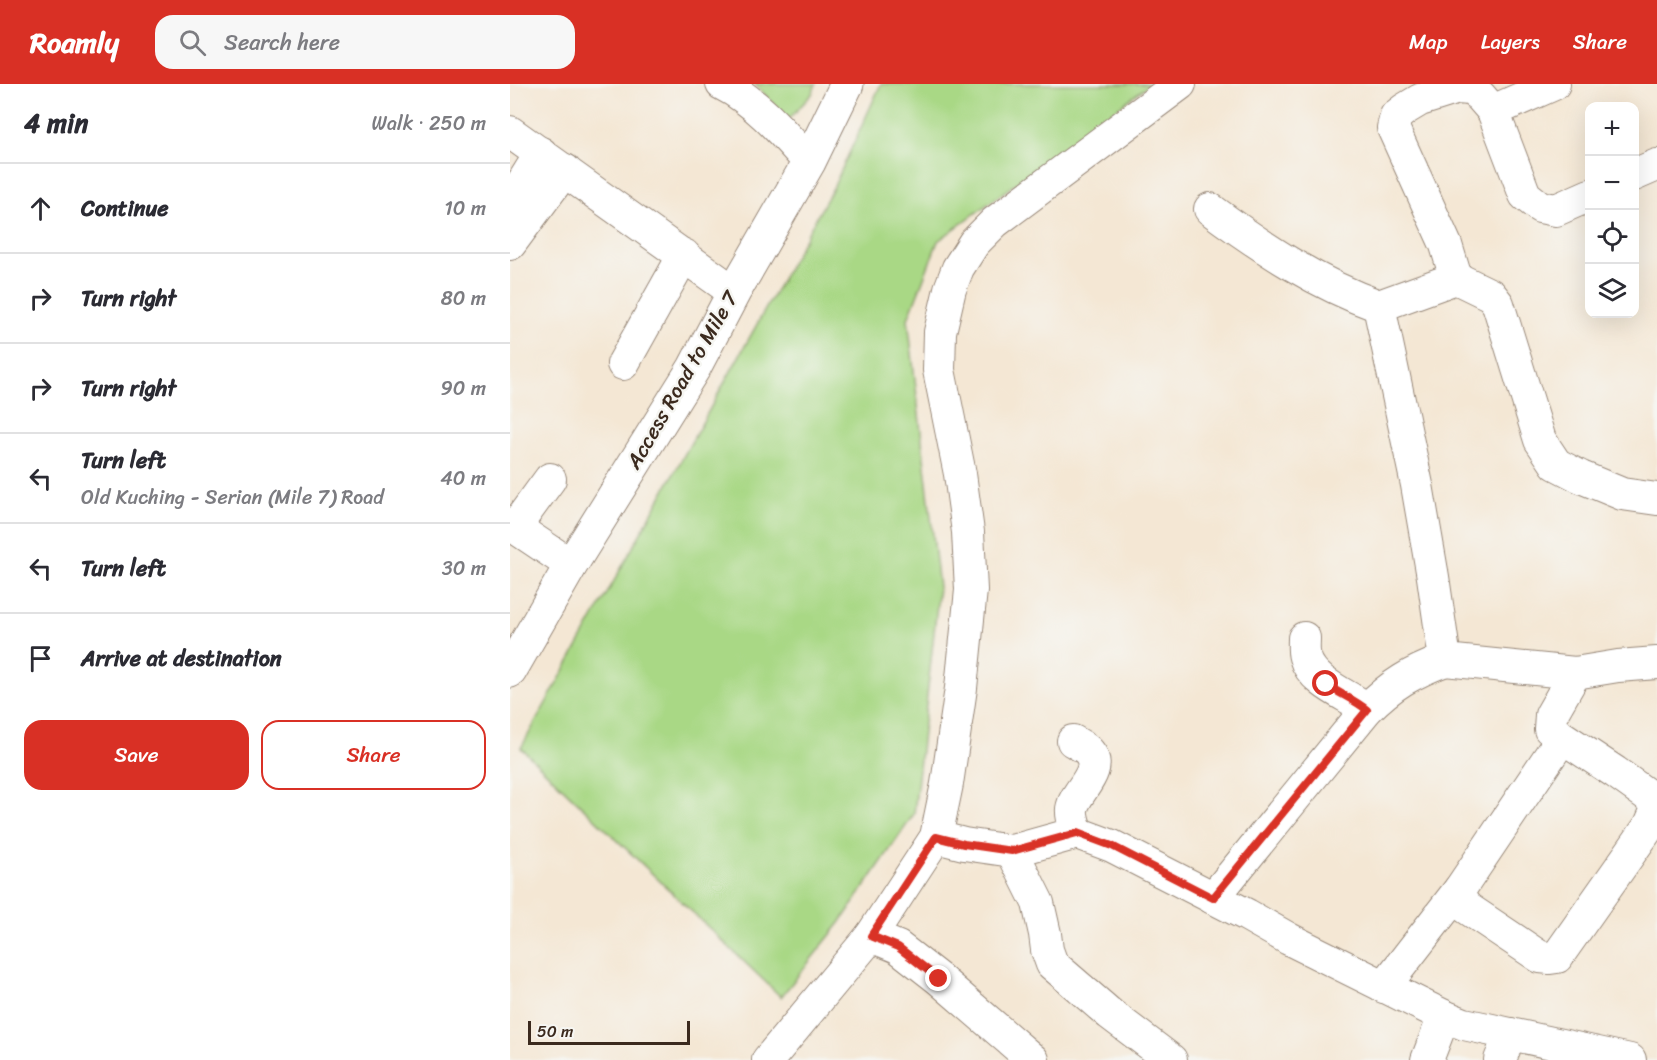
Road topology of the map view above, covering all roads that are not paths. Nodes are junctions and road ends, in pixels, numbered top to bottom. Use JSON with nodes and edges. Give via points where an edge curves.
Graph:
{"nodes":[{"id":1,"x":722,"y":84,"type":"edge"},
{"id":2,"x":847,"y":84,"type":"edge"},
{"id":3,"x":1180,"y":84,"type":"edge"},
{"id":4,"x":1554,"y":84,"type":"edge"},
{"id":5,"x":1471,"y":86,"type":"edge"},
{"id":6,"x":1493,"y":111,"type":"junction"},
{"id":7,"x":510,"y":132,"type":"edge"},
{"id":8,"x":553,"y":162,"type":"junction"},
{"id":9,"x":808,"y":162,"type":"junction"},
{"id":10,"x":1657,"y":165,"type":"edge"},
{"id":11,"x":1639,"y":173,"type":"edge"},
{"id":12,"x":1585,"y":197,"type":"edge"},
{"id":13,"x":510,"y":203,"type":"edge"},
{"id":14,"x":1210,"y":209,"type":"dead end"},
{"id":15,"x":510,"y":244,"type":"edge"},
{"id":16,"x":684,"y":255,"type":"junction"},
{"id":17,"x":1456,"y":278,"type":"junction"},
{"id":18,"x":734,"y":292,"type":"junction"},
{"id":19,"x":1379,"y":306,"type":"junction"},
{"id":20,"x":623,"y":364,"type":"dead end"},
{"id":21,"x":550,"y":479,"type":"dead end"},
{"id":22,"x":1657,"y":500,"type":"edge"},
{"id":23,"x":512,"y":526,"type":"edge"},
{"id":24,"x":571,"y":565,"type":"junction"},
{"id":25,"x":1304,"y":638,"type":"dead end"},
{"id":26,"x":1445,"y":660,"type":"junction"},
{"id":27,"x":1657,"y":663,"type":"edge"},
{"id":28,"x":510,"y":671,"type":"edge"},
{"id":29,"x":1575,"y":673,"type":"junction"},
{"id":30,"x":1367,"y":710,"type":"junction"},
{"id":31,"x":1562,"y":738,"type":"junction"},
{"id":32,"x":1073,"y":741,"type":"dead end"},
{"id":33,"x":1077,"y":833,"type":"junction"},
{"id":34,"x":936,"y":837,"type":"junction"},
{"id":35,"x":1012,"y":851,"type":"junction"},
{"id":36,"x":1460,"y":889,"type":"junction"},
{"id":37,"x":1213,"y":898,"type":"junction"},
{"id":38,"x":871,"y":936,"type":"junction"},
{"id":39,"x":1384,"y":987,"type":"junction"},
{"id":40,"x":1444,"y":1016,"type":"junction"},
{"id":41,"x":1505,"y":1047,"type":"edge"},
{"id":42,"x":768,"y":1060,"type":"edge"},
{"id":43,"x":1033,"y":1060,"type":"edge"},
{"id":44,"x":1172,"y":1060,"type":"edge"},
{"id":45,"x":1427,"y":1060,"type":"edge"},
{"id":46,"x":1630,"y":1060,"type":"edge"}],
"edges":[{"from":1,"to":9,"type":"street","via":[[756,108]]},
{"from":2,"to":9,"type":"main road","name":"Access Road to Mile 7"},
{"from":3,"to":34,"type":"street","via":[[996,222],[974,243],[950,289],[940,332],[939,370],[960,474],[971,590],[961,688]]},
{"from":4,"to":6,"type":"street"},
{"from":5,"to":6,"type":"street"},
{"from":5,"to":17,"type":"street","via":[[1420,100],[1396,116],[1393,128],[1446,245]]},
{"from":6,"to":12,"type":"street","via":[[1525,195],[1540,207],[1556,210]]},
{"from":7,"to":8,"type":"street"},
{"from":8,"to":13,"type":"street"},
{"from":8,"to":15,"type":"street"},
{"from":8,"to":16,"type":"street"},
{"from":9,"to":18,"type":"main road","name":"Access Road to Mile 7"},
{"from":10,"to":11,"type":"street"},
{"from":14,"to":19,"type":"street","via":[[1260,245],[1325,283]]},
{"from":16,"to":18,"type":"street"},
{"from":16,"to":20,"type":"street"},
{"from":17,"to":19,"type":"street"},
{"from":17,"to":22,"type":"street","via":[[1491,295],[1498,304],[1540,440],[1556,464],[1622,494]]},
{"from":18,"to":24,"type":"main road","name":"Access Road to Mile 7","via":[[694,368]]},
{"from":19,"to":26,"type":"street","via":[[1417,485]]},
{"from":21,"to":23,"type":"street"},
{"from":23,"to":24,"type":"street"},
{"from":24,"to":28,"type":"main road","name":"Access Road to Mile 7"},
{"from":25,"to":30,"type":"street","via":[[1305,659],[1317,675]]},
{"from":26,"to":29,"type":"street"},
{"from":26,"to":30,"type":"street","via":[[1404,678]]},
{"from":27,"to":29,"type":"street"},
{"from":29,"to":31,"type":"street","via":[[1551,715],[1550,729]]},
{"from":30,"to":37,"type":"street"},
{"from":31,"to":36,"type":"street"},
{"from":31,"to":36,"type":"street","via":[[1657,802],[1650,825],[1557,957],[1540,957],[1467,908],[1460,899]]},
{"from":32,"to":33,"type":"street","via":[[1089,752],[1093,762],[1092,772],[1072,810]]},
{"from":33,"to":35,"type":"street"},
{"from":33,"to":37,"type":"street","via":[[1112,846]]},
{"from":34,"to":35,"type":"street"},
{"from":34,"to":38,"type":"street"},
{"from":35,"to":44,"type":"street","via":[[1038,903],[1052,964]]},
{"from":36,"to":39,"type":"street"},
{"from":37,"to":39,"type":"street"},
{"from":38,"to":42,"type":"street"},
{"from":38,"to":43,"type":"street","via":[[898,947]]},
{"from":39,"to":40,"type":"street"},
{"from":40,"to":41,"type":"street"},
{"from":40,"to":45,"type":"street"},
{"from":41,"to":46,"type":"street"}]}
